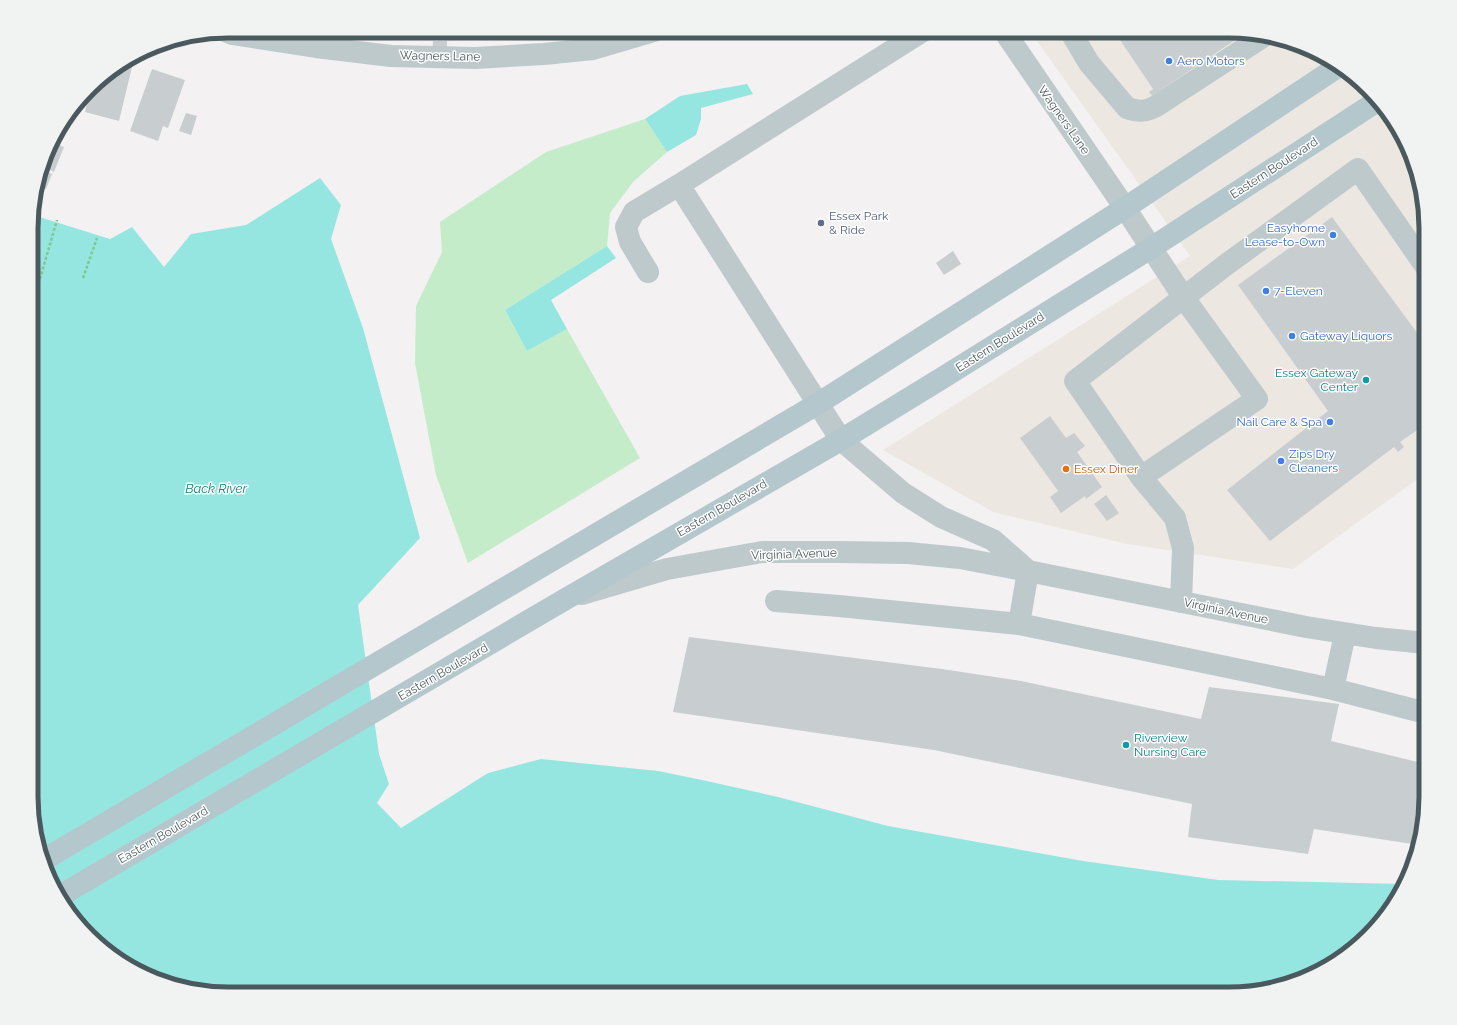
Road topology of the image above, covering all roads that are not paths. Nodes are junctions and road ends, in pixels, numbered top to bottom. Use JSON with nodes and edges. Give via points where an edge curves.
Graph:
{"nodes":[{"id":1,"x":258,"y":38,"type":"edge"},
{"id":2,"x":631,"y":38,"type":"edge"},
{"id":3,"x":912,"y":38,"type":"edge"},
{"id":4,"x":1009,"y":38,"type":"edge"},
{"id":5,"x":1074,"y":38,"type":"edge"},
{"id":6,"x":1257,"y":41,"type":"edge"},
{"id":7,"x":1334,"y":69,"type":"edge"},
{"id":8,"x":1373,"y":104,"type":"edge"},
{"id":9,"x":679,"y":185,"type":"junction"},
{"id":10,"x":1125,"y":208,"type":"junction"},
{"id":11,"x":1151,"y":248,"type":"junction"},
{"id":12,"x":1419,"y":257,"type":"edge"},
{"id":13,"x":648,"y":272,"type":"dead end"},
{"id":14,"x":1184,"y":298,"type":"junction"},
{"id":15,"x":819,"y":403,"type":"junction"},
{"id":16,"x":841,"y":440,"type":"junction"},
{"id":17,"x":1141,"y":477,"type":"junction"},
{"id":18,"x":1028,"y":571,"type":"junction"},
{"id":19,"x":564,"y":600,"type":"junction"},
{"id":20,"x":776,"y":601,"type":"dead end"},
{"id":21,"x":1181,"y":602,"type":"junction"},
{"id":22,"x":1019,"y":624,"type":"junction"},
{"id":23,"x":1345,"y":634,"type":"junction"},
{"id":24,"x":1419,"y":642,"type":"edge"},
{"id":25,"x":1333,"y":689,"type":"junction"},
{"id":26,"x":1419,"y":711,"type":"edge"},
{"id":27,"x":48,"y":857,"type":"edge"},
{"id":28,"x":64,"y":894,"type":"edge"}],
"edges":[{"from":1,"to":2,"type":"street","name":"Wagners Lane","via":[[391,56],[475,58],[594,49]]},
{"from":3,"to":9,"type":"street"},
{"from":4,"to":10,"type":"street","name":"Wagners Lane"},
{"from":5,"to":6,"type":"street","via":[[1089,64],[1127,108],[1136,111],[1151,110]]},
{"from":7,"to":10,"type":"main road"},
{"from":8,"to":11,"type":"main road","name":"Eastern Boulevard"},
{"from":9,"to":13,"type":"street","via":[[634,212],[626,227],[630,242]]},
{"from":9,"to":15,"type":"street","name":"Virginia Avenue"},
{"from":10,"to":11,"type":"street","name":"Wagners Lane"},
{"from":10,"to":15,"type":"main road"},
{"from":11,"to":14,"type":"street","name":"Wagners Lane"},
{"from":11,"to":16,"type":"main road","name":"Eastern Boulevard"},
{"from":12,"to":14,"type":"street","via":[[1358,169]]},
{"from":14,"to":17,"type":"street","via":[[1075,381]]},
{"from":14,"to":17,"type":"street","name":"Wagners Lane","via":[[1257,399]]},
{"from":15,"to":16,"type":"street","name":"Virginia Avenue"},
{"from":15,"to":27,"type":"main road"},
{"from":16,"to":18,"type":"street","name":"Virginia Avenue","via":[[903,493],[941,517],[992,540]]},
{"from":16,"to":19,"type":"main road","name":"Eastern Boulevard"},
{"from":17,"to":21,"type":"street","via":[[1175,518],[1183,548]]},
{"from":18,"to":19,"type":"street","name":"Virginia Avenue","via":[[960,558],[908,553],[762,552],[667,569]]},
{"from":18,"to":21,"type":"street","name":"Virginia Avenue"},
{"from":18,"to":22,"type":"street"},
{"from":19,"to":28,"type":"main road","name":"Eastern Boulevard"},
{"from":20,"to":22,"type":"street"},
{"from":21,"to":23,"type":"street","name":"Virginia Avenue"},
{"from":22,"to":25,"type":"street"},
{"from":23,"to":24,"type":"street","name":"Virginia Avenue"},
{"from":23,"to":25,"type":"street"},
{"from":25,"to":26,"type":"street"}]}
